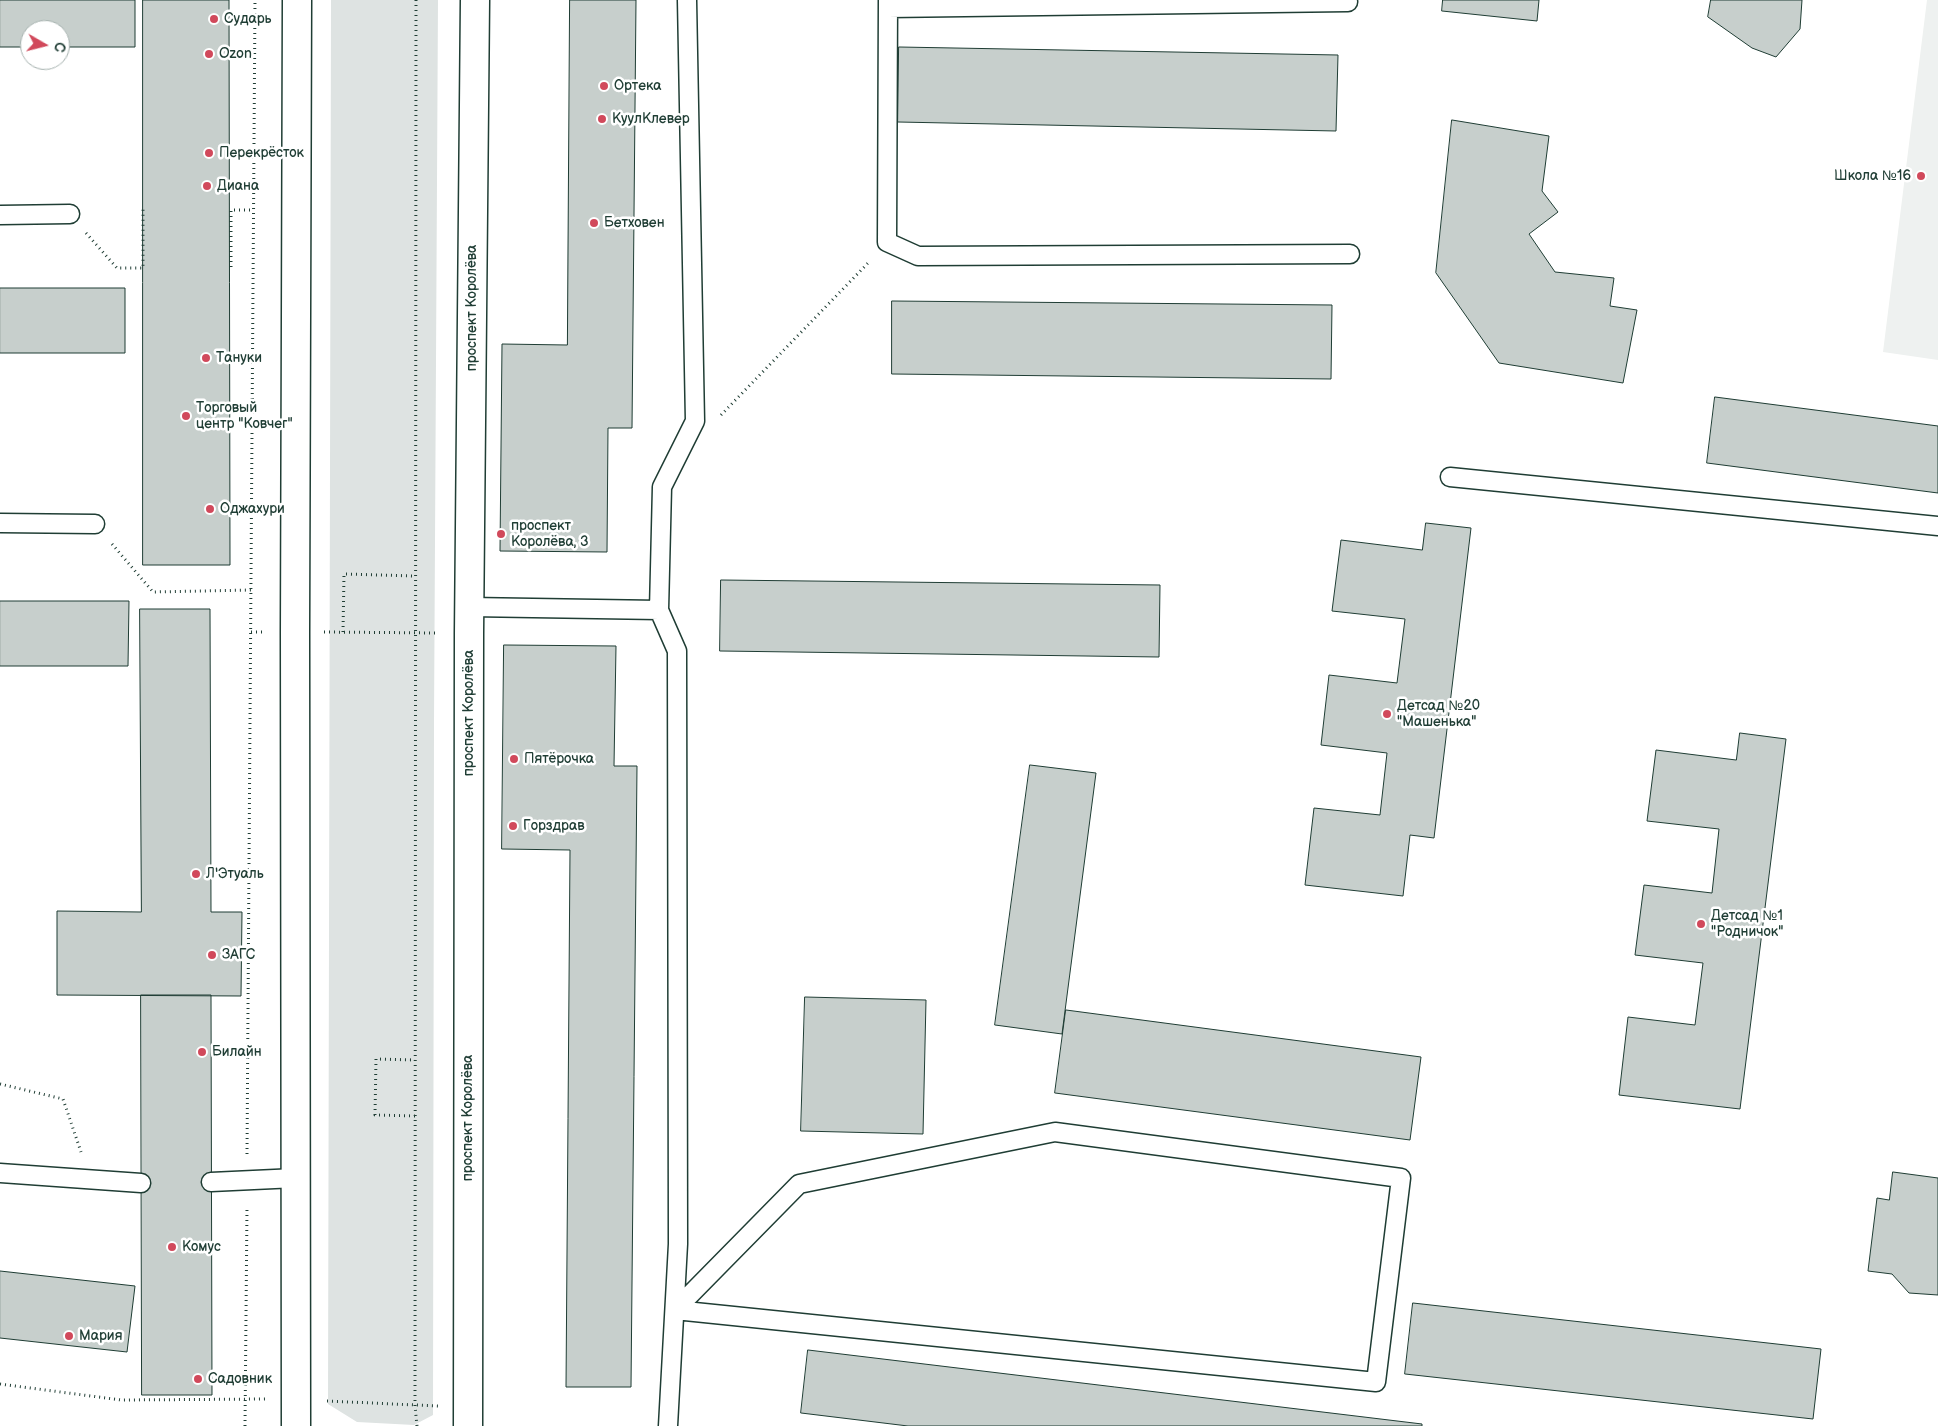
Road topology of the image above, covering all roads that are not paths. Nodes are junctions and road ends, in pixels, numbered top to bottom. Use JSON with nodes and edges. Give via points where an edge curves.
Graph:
{"nodes":[{"id":1,"x":297,"y":0,"type":"edge"},
{"id":2,"x":475,"y":0,"type":"edge"},
{"id":3,"x":686,"y":0,"type":"edge"},
{"id":4,"x":1348,"y":2,"type":"dead end"},
{"id":5,"x":888,"y":4,"type":"edge"},
{"id":6,"x":70,"y":214,"type":"road end"},
{"id":7,"x":0,"y":215,"type":"edge"},
{"id":8,"x":1350,"y":254,"type":"dead end"},
{"id":9,"x":1450,"y":477,"type":"dead end"},
{"id":10,"x":0,"y":523,"type":"edge"},
{"id":11,"x":95,"y":524,"type":"road end"},
{"id":12,"x":1938,"y":526,"type":"edge"},
{"id":13,"x":659,"y":610,"type":"junction"},
{"id":14,"x":470,"y":620,"type":"junction"},
{"id":15,"x":0,"y":1173,"type":"edge"},
{"id":16,"x":296,"y":1178,"type":"junction"},
{"id":17,"x":211,"y":1182,"type":"dead end"},
{"id":18,"x":141,"y":1183,"type":"dead end"},
{"id":19,"x":674,"y":1310,"type":"junction"},
{"id":20,"x":468,"y":1416,"type":"edge"},
{"id":21,"x":296,"y":1426,"type":"edge"},
{"id":22,"x":668,"y":1426,"type":"edge"}],
"edges":[{"from":1,"to":16,"type":"main road"},
{"from":2,"to":14,"type":"main road","name":"проспект Королёва"},
{"from":3,"to":13,"type":"lane","via":[[695,421],[662,487]]},
{"from":4,"to":5,"type":"lane"},
{"from":5,"to":8,"type":"lane","via":[[887,242],[918,256]]},
{"from":6,"to":7,"type":"lane"},
{"from":9,"to":12,"type":"lane"},
{"from":10,"to":11,"type":"lane"},
{"from":13,"to":14,"type":"lane"},
{"from":13,"to":19,"type":"lane","via":[[677,651],[678,1244]]},
{"from":14,"to":20,"type":"main road","name":"проспект Королёва"},
{"from":15,"to":18,"type":"lane"},
{"from":16,"to":17,"type":"lane"},
{"from":16,"to":21,"type":"main road"},
{"from":19,"to":19,"type":"lane","via":[[1376,1382],[1401,1178],[1055,1132],[799,1184]]},
{"from":19,"to":22,"type":"lane"}]}
